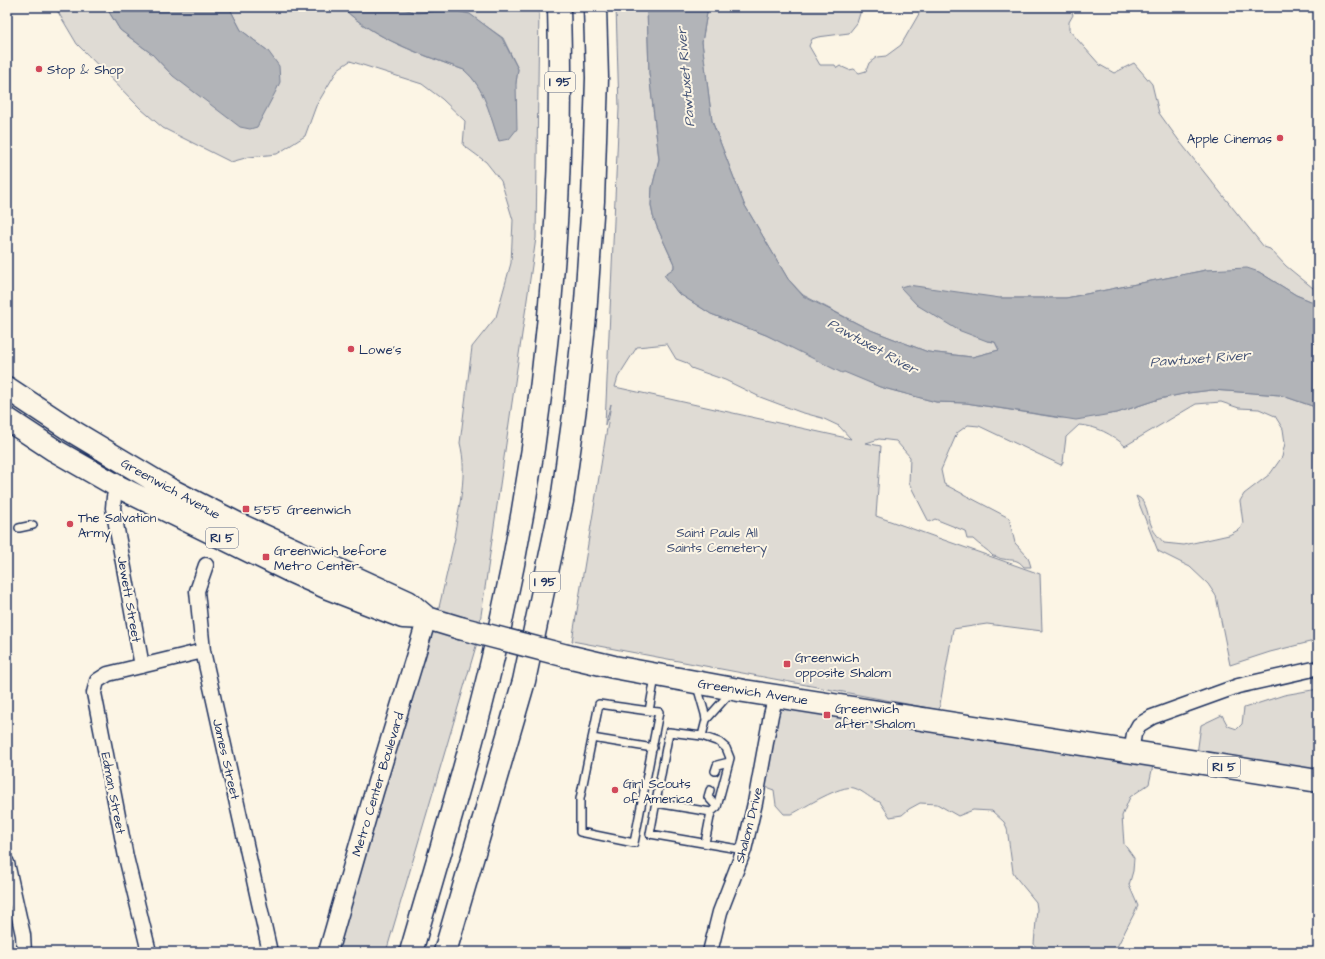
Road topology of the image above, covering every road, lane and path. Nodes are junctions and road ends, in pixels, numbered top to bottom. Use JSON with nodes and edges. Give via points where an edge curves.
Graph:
{"nodes":[{"id":1,"x":546,"y":7,"type":"edge"},
{"id":2,"x":559,"y":7,"type":"edge"},
{"id":3,"x":595,"y":7,"type":"edge"},
{"id":4,"x":603,"y":7,"type":"edge"},
{"id":5,"x":596,"y":78,"type":"junction"},
{"id":6,"x":559,"y":158,"type":"junction"},
{"id":7,"x":7,"y":388,"type":"edge"},
{"id":8,"x":7,"y":419,"type":"edge"},
{"id":9,"x":128,"y":465,"type":"junction"},
{"id":10,"x":117,"y":486,"type":"junction"},
{"id":11,"x":33,"y":525,"type":"dead end"},
{"id":12,"x":19,"y":528,"type":"dead end"},
{"id":13,"x":206,"y":565,"type":"dead end"},
{"id":14,"x":427,"y":618,"type":"junction"},
{"id":15,"x":203,"y":651,"type":"junction"},
{"id":16,"x":142,"y":666,"type":"junction"},
{"id":17,"x":1318,"y":668,"type":"edge"},
{"id":18,"x":655,"y":674,"type":"junction"},
{"id":19,"x":696,"y":682,"type":"junction"},
{"id":20,"x":734,"y":689,"type":"junction"},
{"id":21,"x":776,"y":695,"type":"junction"},
{"id":22,"x":649,"y":711,"type":"junction"},
{"id":23,"x":706,"y":720,"type":"junction"},
{"id":24,"x":702,"y":736,"type":"junction"},
{"id":25,"x":592,"y":738,"type":"junction"},
{"id":26,"x":653,"y":748,"type":"junction"},
{"id":27,"x":1131,"y":752,"type":"junction"},
{"id":28,"x":729,"y":762,"type":"junction"},
{"id":29,"x":715,"y":771,"type":"dead end"},
{"id":30,"x":1318,"y":781,"type":"edge"},
{"id":31,"x":710,"y":790,"type":"dead end"},
{"id":32,"x":656,"y":803,"type":"junction"},
{"id":33,"x":718,"y":807,"type":"junction"},
{"id":34,"x":711,"y":812,"type":"junction"},
{"id":35,"x":704,"y":843,"type":"junction"},
{"id":36,"x":744,"y":850,"type":"junction"},
{"id":37,"x":7,"y":863,"type":"edge"},
{"id":38,"x":24,"y":952,"type":"edge"},
{"id":39,"x":149,"y":952,"type":"edge"},
{"id":40,"x":270,"y":952,"type":"edge"},
{"id":41,"x":328,"y":952,"type":"edge"},
{"id":42,"x":411,"y":952,"type":"edge"},
{"id":43,"x":446,"y":952,"type":"edge"},
{"id":44,"x":710,"y":952,"type":"edge"}],
"edges":[{"from":1,"to":6,"type":"main road"},
{"from":2,"to":6,"type":"main road","number":"I 95"},
{"from":3,"to":5,"type":"main road","number":"I 95"},
{"from":4,"to":5,"type":"main road"},
{"from":5,"to":43,"type":"main road","number":"I 95","via":[[593,201],[585,316],[562,502],[524,681]]},
{"from":6,"to":42,"type":"main road","number":"I 95","via":[[548,332],[538,417],[519,532],[478,716]]},
{"from":7,"to":9,"type":"main road","name":"Greenwich Avenue","number":"RI 5"},
{"from":8,"to":10,"type":"main road","name":"Greenwich Avenue","number":"RI 5"},
{"from":9,"to":10,"type":"main road"},
{"from":9,"to":14,"type":"main road","name":"Greenwich Avenue","number":"RI 5","via":[[238,524],[408,602]]},
{"from":10,"to":14,"type":"main road","name":"Greenwich Avenue","number":"RI 5","via":[[328,588],[403,617]]},
{"from":10,"to":16,"type":"street","name":"Jewett Street","via":[[113,508]]},
{"from":11,"to":12,"type":"lane"},
{"from":13,"to":15,"type":"street","name":"James Street","via":[[196,591]]},
{"from":14,"to":18,"type":"main road","name":"Greenwich Avenue","number":"RI 5","bridge":true,"via":[[567,656]]},
{"from":14,"to":41,"type":"street","name":"Metro Center Boulevard"},
{"from":15,"to":16,"type":"street","name":"Edman Street"},
{"from":15,"to":40,"type":"street","name":"James Street"},
{"from":16,"to":39,"type":"street","name":"Edman Street","via":[[108,674],[97,681],[94,693],[126,857]]},
{"from":17,"to":27,"type":"street","via":[[1238,686],[1152,716],[1139,724],[1134,734]]},
{"from":18,"to":19,"type":"main road","name":"Greenwich Avenue","number":"RI 5"},
{"from":18,"to":22,"type":"lane"},
{"from":19,"to":20,"type":"main road","name":"Greenwich Avenue","number":"RI 5"},
{"from":19,"to":23,"type":"lane"},
{"from":20,"to":21,"type":"main road","name":"Greenwich Avenue","number":"RI 5"},
{"from":20,"to":23,"type":"lane"},
{"from":21,"to":27,"type":"main road","name":"Greenwich Avenue","number":"RI 5"},
{"from":21,"to":36,"type":"street","name":"Shalom Drive"},
{"from":22,"to":25,"type":"lane","via":[[599,704]]},
{"from":22,"to":26,"type":"lane","via":[[660,712]]},
{"from":23,"to":24,"type":"lane"},
{"from":24,"to":28,"type":"lane","via":[[719,742],[726,748]]},
{"from":24,"to":32,"type":"lane","via":[[669,732]]},
{"from":25,"to":26,"type":"lane"},
{"from":25,"to":26,"type":"lane","via":[[580,799],[580,832],[634,843]]},
{"from":27,"to":30,"type":"main road","number":"RI 5"},
{"from":28,"to":29,"type":"lane","via":[[717,765]]},
{"from":28,"to":33,"type":"lane"},
{"from":31,"to":33,"type":"lane","via":[[708,797]]},
{"from":32,"to":34,"type":"lane"},
{"from":32,"to":35,"type":"lane","via":[[650,834]]},
{"from":33,"to":34,"type":"lane"},
{"from":34,"to":35,"type":"lane"},
{"from":35,"to":36,"type":"lane"},
{"from":36,"to":44,"type":"street","name":"Shalom Drive","via":[[720,912]]},
{"from":37,"to":38,"type":"street","via":[[23,935]]}]}
